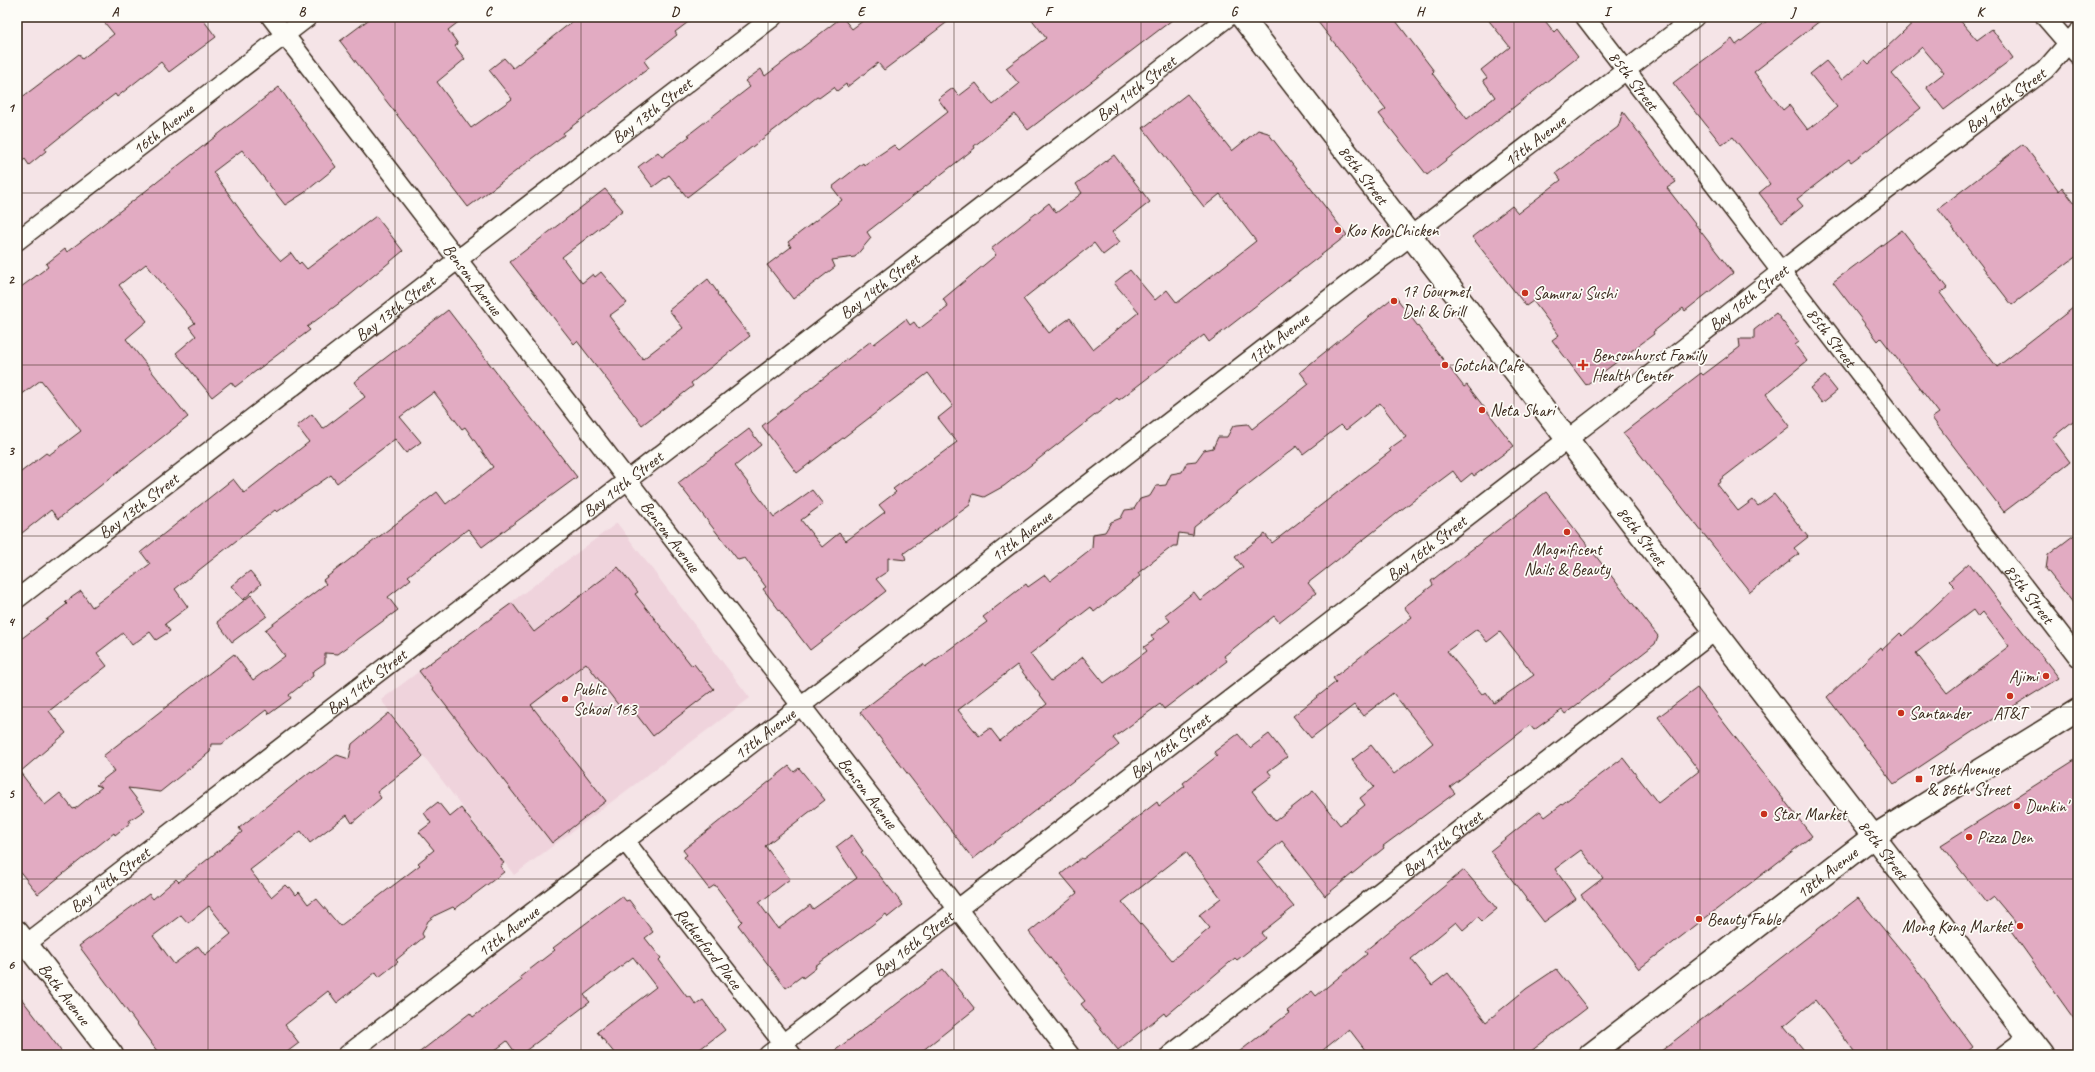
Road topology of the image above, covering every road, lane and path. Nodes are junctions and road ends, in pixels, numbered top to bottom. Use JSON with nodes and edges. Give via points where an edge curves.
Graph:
{"nodes":[{"id":1,"x":271,"y":17,"type":"edge"},
{"id":2,"x":308,"y":17,"type":"edge"},
{"id":3,"x":773,"y":17,"type":"edge"},
{"id":4,"x":1228,"y":17,"type":"edge"},
{"id":5,"x":1242,"y":17,"type":"edge"},
{"id":6,"x":1585,"y":17,"type":"edge"},
{"id":7,"x":1695,"y":17,"type":"edge"},
{"id":8,"x":2045,"y":17,"type":"edge"},
{"id":9,"x":285,"y":35,"type":"junction"},
{"id":10,"x":2075,"y":44,"type":"edge"},
{"id":11,"x":1626,"y":71,"type":"junction"},
{"id":12,"x":1411,"y":236,"type":"junction"},
{"id":13,"x":17,"y":241,"type":"edge"},
{"id":14,"x":459,"y":260,"type":"junction"},
{"id":15,"x":1781,"y":270,"type":"junction"},
{"id":16,"x":1568,"y":439,"type":"junction"},
{"id":17,"x":628,"y":480,"type":"junction"},
{"id":18,"x":17,"y":599,"type":"edge"},
{"id":19,"x":1715,"y":631,"type":"junction"},
{"id":20,"x":2078,"y":657,"type":"edge"},
{"id":21,"x":801,"y":705,"type":"junction"},
{"id":22,"x":2078,"y":710,"type":"edge"},
{"id":23,"x":1874,"y":836,"type":"junction"},
{"id":24,"x":625,"y":841,"type":"junction"},
{"id":25,"x":957,"y":908,"type":"junction"},
{"id":26,"x":20,"y":942,"type":"edge"},
{"id":27,"x":2028,"y":1037,"type":"junction"},
{"id":28,"x":788,"y":1049,"type":"edge"},
{"id":29,"x":112,"y":1055,"type":"edge"},
{"id":30,"x":347,"y":1055,"type":"edge"},
{"id":31,"x":768,"y":1055,"type":"edge"},
{"id":32,"x":1070,"y":1055,"type":"edge"},
{"id":33,"x":1170,"y":1055,"type":"edge"},
{"id":34,"x":1590,"y":1055,"type":"edge"},
{"id":35,"x":2004,"y":1055,"type":"edge"},
{"id":36,"x":2042,"y":1055,"type":"edge"}],
"edges":[{"from":1,"to":9,"type":"street","name":"Benson Avenue"},
{"from":2,"to":9,"type":"street","name":"16th Avenue"},
{"from":3,"to":14,"type":"street","name":"Bay 13th Street"},
{"from":4,"to":17,"type":"street","name":"Bay 14th Street"},
{"from":5,"to":12,"type":"main road","name":"86th Street"},
{"from":6,"to":11,"type":"street","name":"85th Street"},
{"from":7,"to":11,"type":"street","name":"17th Avenue"},
{"from":8,"to":10,"type":"street"},
{"from":9,"to":13,"type":"street","name":"16th Avenue"},
{"from":9,"to":14,"type":"street","name":"Benson Avenue"},
{"from":10,"to":15,"type":"street","name":"Bay 16th Street","via":[[2045,70]]},
{"from":11,"to":12,"type":"street","name":"17th Avenue"},
{"from":11,"to":15,"type":"street","name":"85th Street"},
{"from":12,"to":16,"type":"main road","name":"86th Street"},
{"from":12,"to":21,"type":"street","name":"17th Avenue"},
{"from":14,"to":17,"type":"street","name":"Benson Avenue"},
{"from":14,"to":18,"type":"street","name":"Bay 13th Street"},
{"from":15,"to":16,"type":"street","name":"Bay 16th Street"},
{"from":15,"to":20,"type":"street","name":"85th Street"},
{"from":16,"to":19,"type":"main road","name":"86th Street"},
{"from":16,"to":25,"type":"street","name":"Bay 16th Street"},
{"from":17,"to":21,"type":"street","name":"Benson Avenue"},
{"from":17,"to":26,"type":"street","name":"Bay 14th Street"},
{"from":19,"to":23,"type":"main road","name":"86th Street"},
{"from":19,"to":33,"type":"street","name":"Bay 17th Street"},
{"from":21,"to":24,"type":"street","name":"17th Avenue"},
{"from":21,"to":25,"type":"street","name":"Benson Avenue"},
{"from":22,"to":23,"type":"main road","name":"18th Avenue"},
{"from":23,"to":27,"type":"main road","name":"86th Street"},
{"from":23,"to":34,"type":"main road","name":"18th Avenue"},
{"from":24,"to":28,"type":"street","name":"Rutherford Place"},
{"from":24,"to":30,"type":"street","name":"17th Avenue"},
{"from":25,"to":28,"type":"street","name":"Bay 16th Street"},
{"from":25,"to":32,"type":"street","name":"Benson Avenue"},
{"from":26,"to":29,"type":"main road","name":"Bath Avenue"},
{"from":27,"to":35,"type":"street"},
{"from":27,"to":36,"type":"main road","name":"86th Street"},
{"from":28,"to":31,"type":"street","name":"Bay 16th Street"}]}
